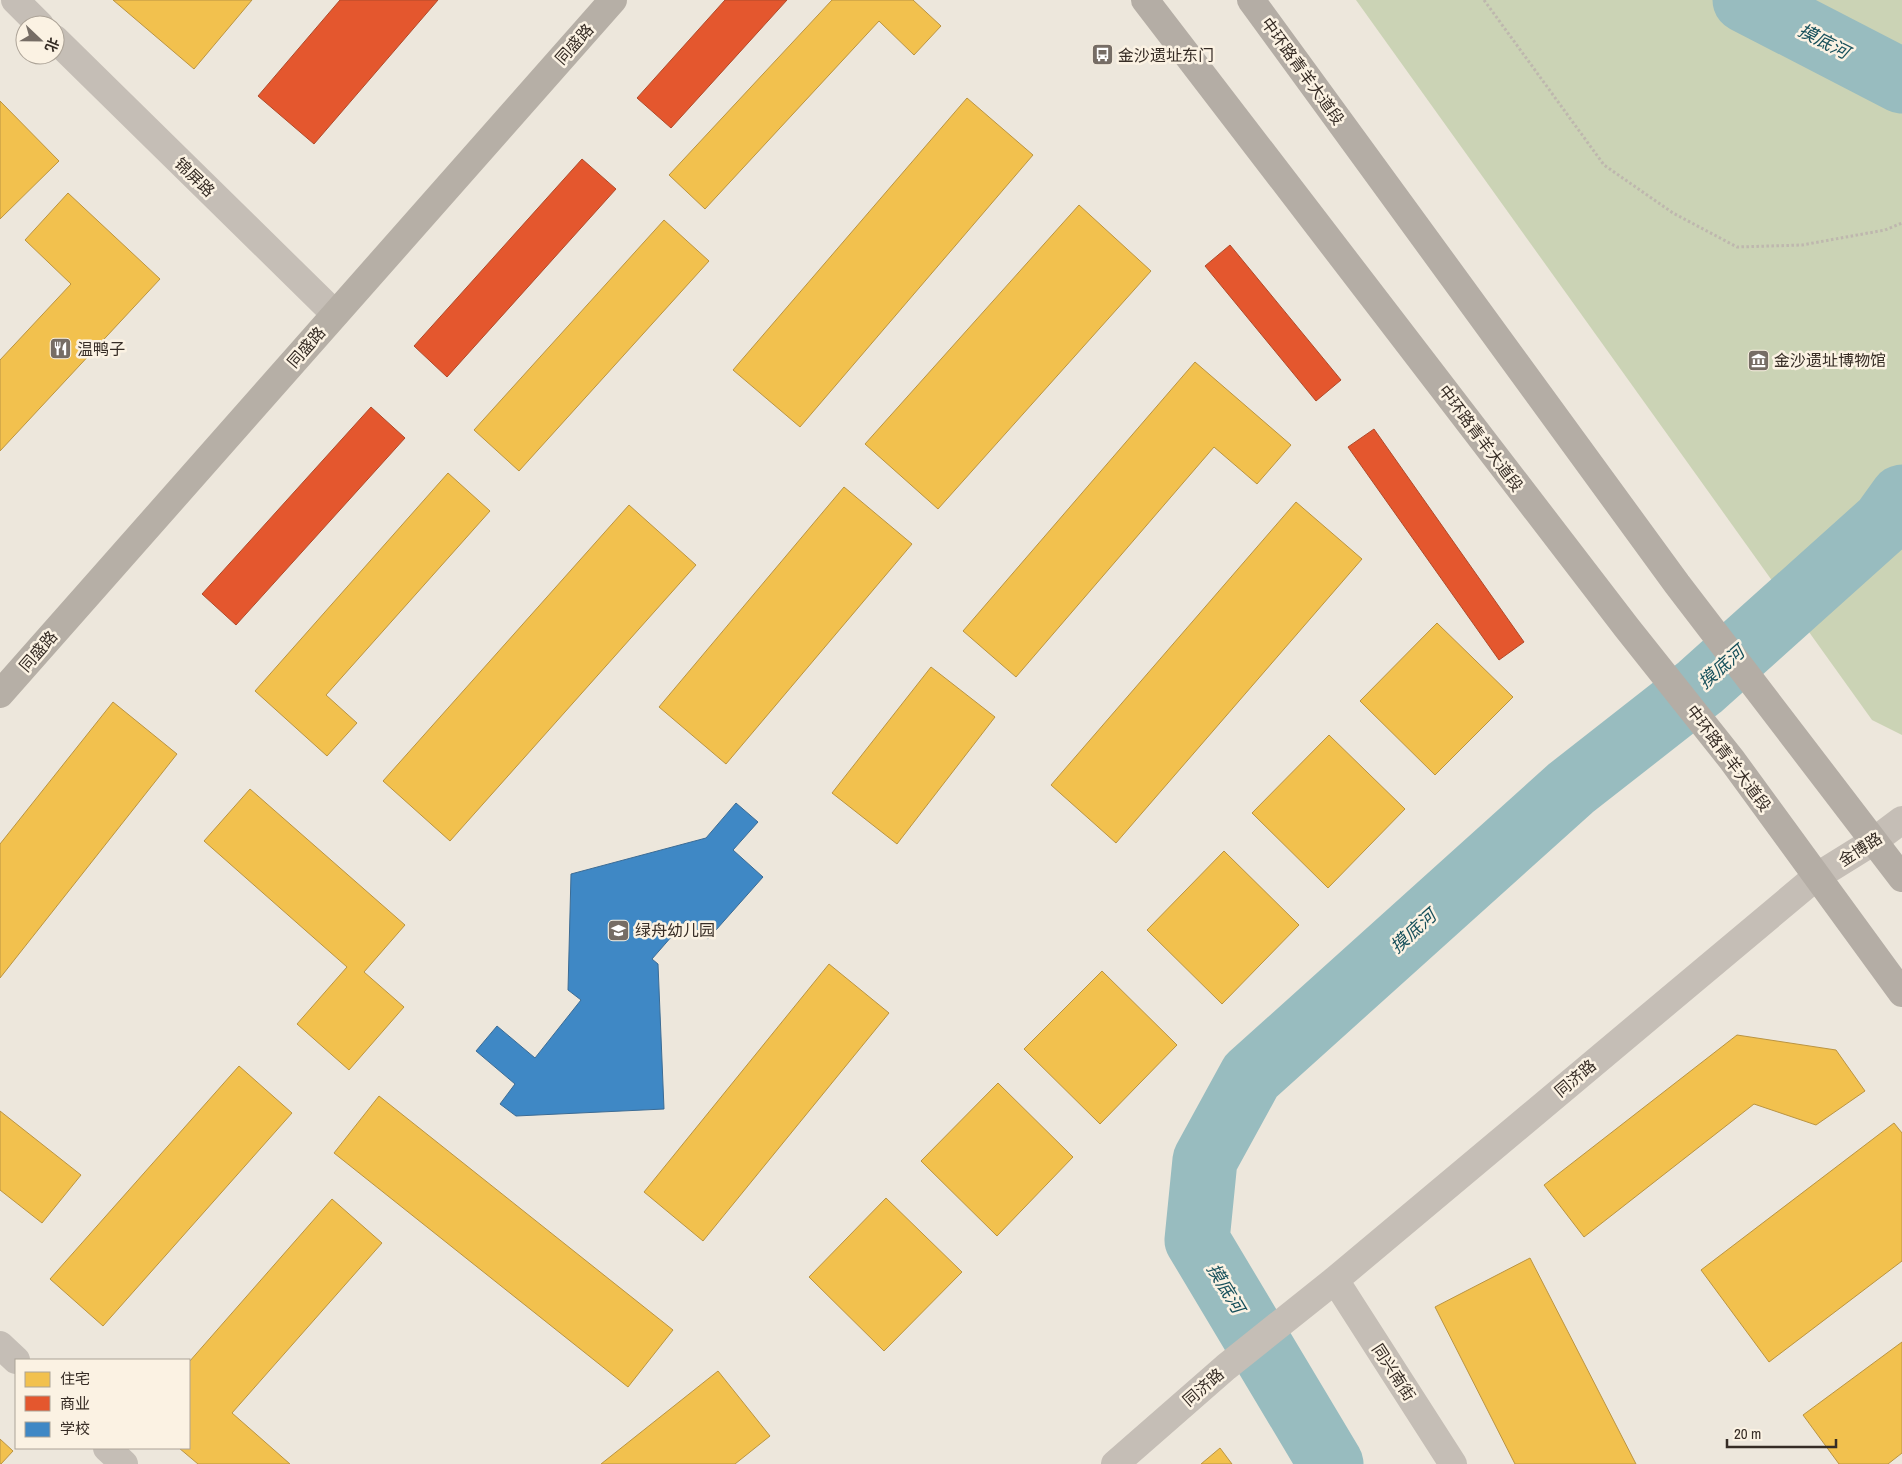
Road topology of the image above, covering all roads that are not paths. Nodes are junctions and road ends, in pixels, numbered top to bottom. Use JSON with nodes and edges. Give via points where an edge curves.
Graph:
{"nodes":[{"id":1,"x":15,"y":0,"type":"edge"},
{"id":2,"x":613,"y":0,"type":"edge"},
{"id":3,"x":1145,"y":0,"type":"edge"},
{"id":4,"x":1251,"y":0,"type":"edge"},
{"id":5,"x":30,"y":15,"type":"edge"},
{"id":6,"x":65,"y":50,"type":"edge"},
{"id":7,"x":335,"y":314,"type":"junction"},
{"id":8,"x":0,"y":694,"type":"edge"},
{"id":9,"x":1902,"y":820,"type":"edge"},
{"id":10,"x":1874,"y":841,"type":"junction"},
{"id":11,"x":1816,"y":877,"type":"junction"},
{"id":12,"x":1902,"y":878,"type":"edge"},
{"id":13,"x":1902,"y":993,"type":"edge"},
{"id":14,"x":1335,"y":1280,"type":"junction"},
{"id":15,"x":0,"y":1345,"type":"edge"},
{"id":16,"x":15,"y":1359,"type":"edge"},
{"id":17,"x":108,"y":1449,"type":"edge"},
{"id":18,"x":124,"y":1464,"type":"edge"},
{"id":19,"x":1115,"y":1464,"type":"edge"},
{"id":20,"x":1453,"y":1464,"type":"edge"}],
"edges":[{"from":1,"to":5,"type":"street"},
{"from":2,"to":7,"type":"street","name":"同盛路"},
{"from":3,"to":11,"type":"main road","name":"中环路青羊大道段","via":[[1732,760]]},
{"from":4,"to":10,"type":"main road","name":"中环路青羊大道段","via":[[1677,584]]},
{"from":6,"to":7,"type":"street","name":"锦屏路"},
{"from":7,"to":8,"type":"street","name":"同盛路"},
{"from":9,"to":10,"type":"street","name":"金博路"},
{"from":10,"to":11,"type":"street","name":"金博路"},
{"from":10,"to":12,"type":"main road","name":"中环路青羊大道段"},
{"from":11,"to":13,"type":"main road","name":"中环路青羊大道段"},
{"from":11,"to":14,"type":"street","name":"同济路"},
{"from":14,"to":19,"type":"street","name":"同济路","via":[[1226,1367]]},
{"from":14,"to":20,"type":"street","name":"同兴南街"},
{"from":15,"to":16,"type":"street"},
{"from":17,"to":18,"type":"street"}]}
